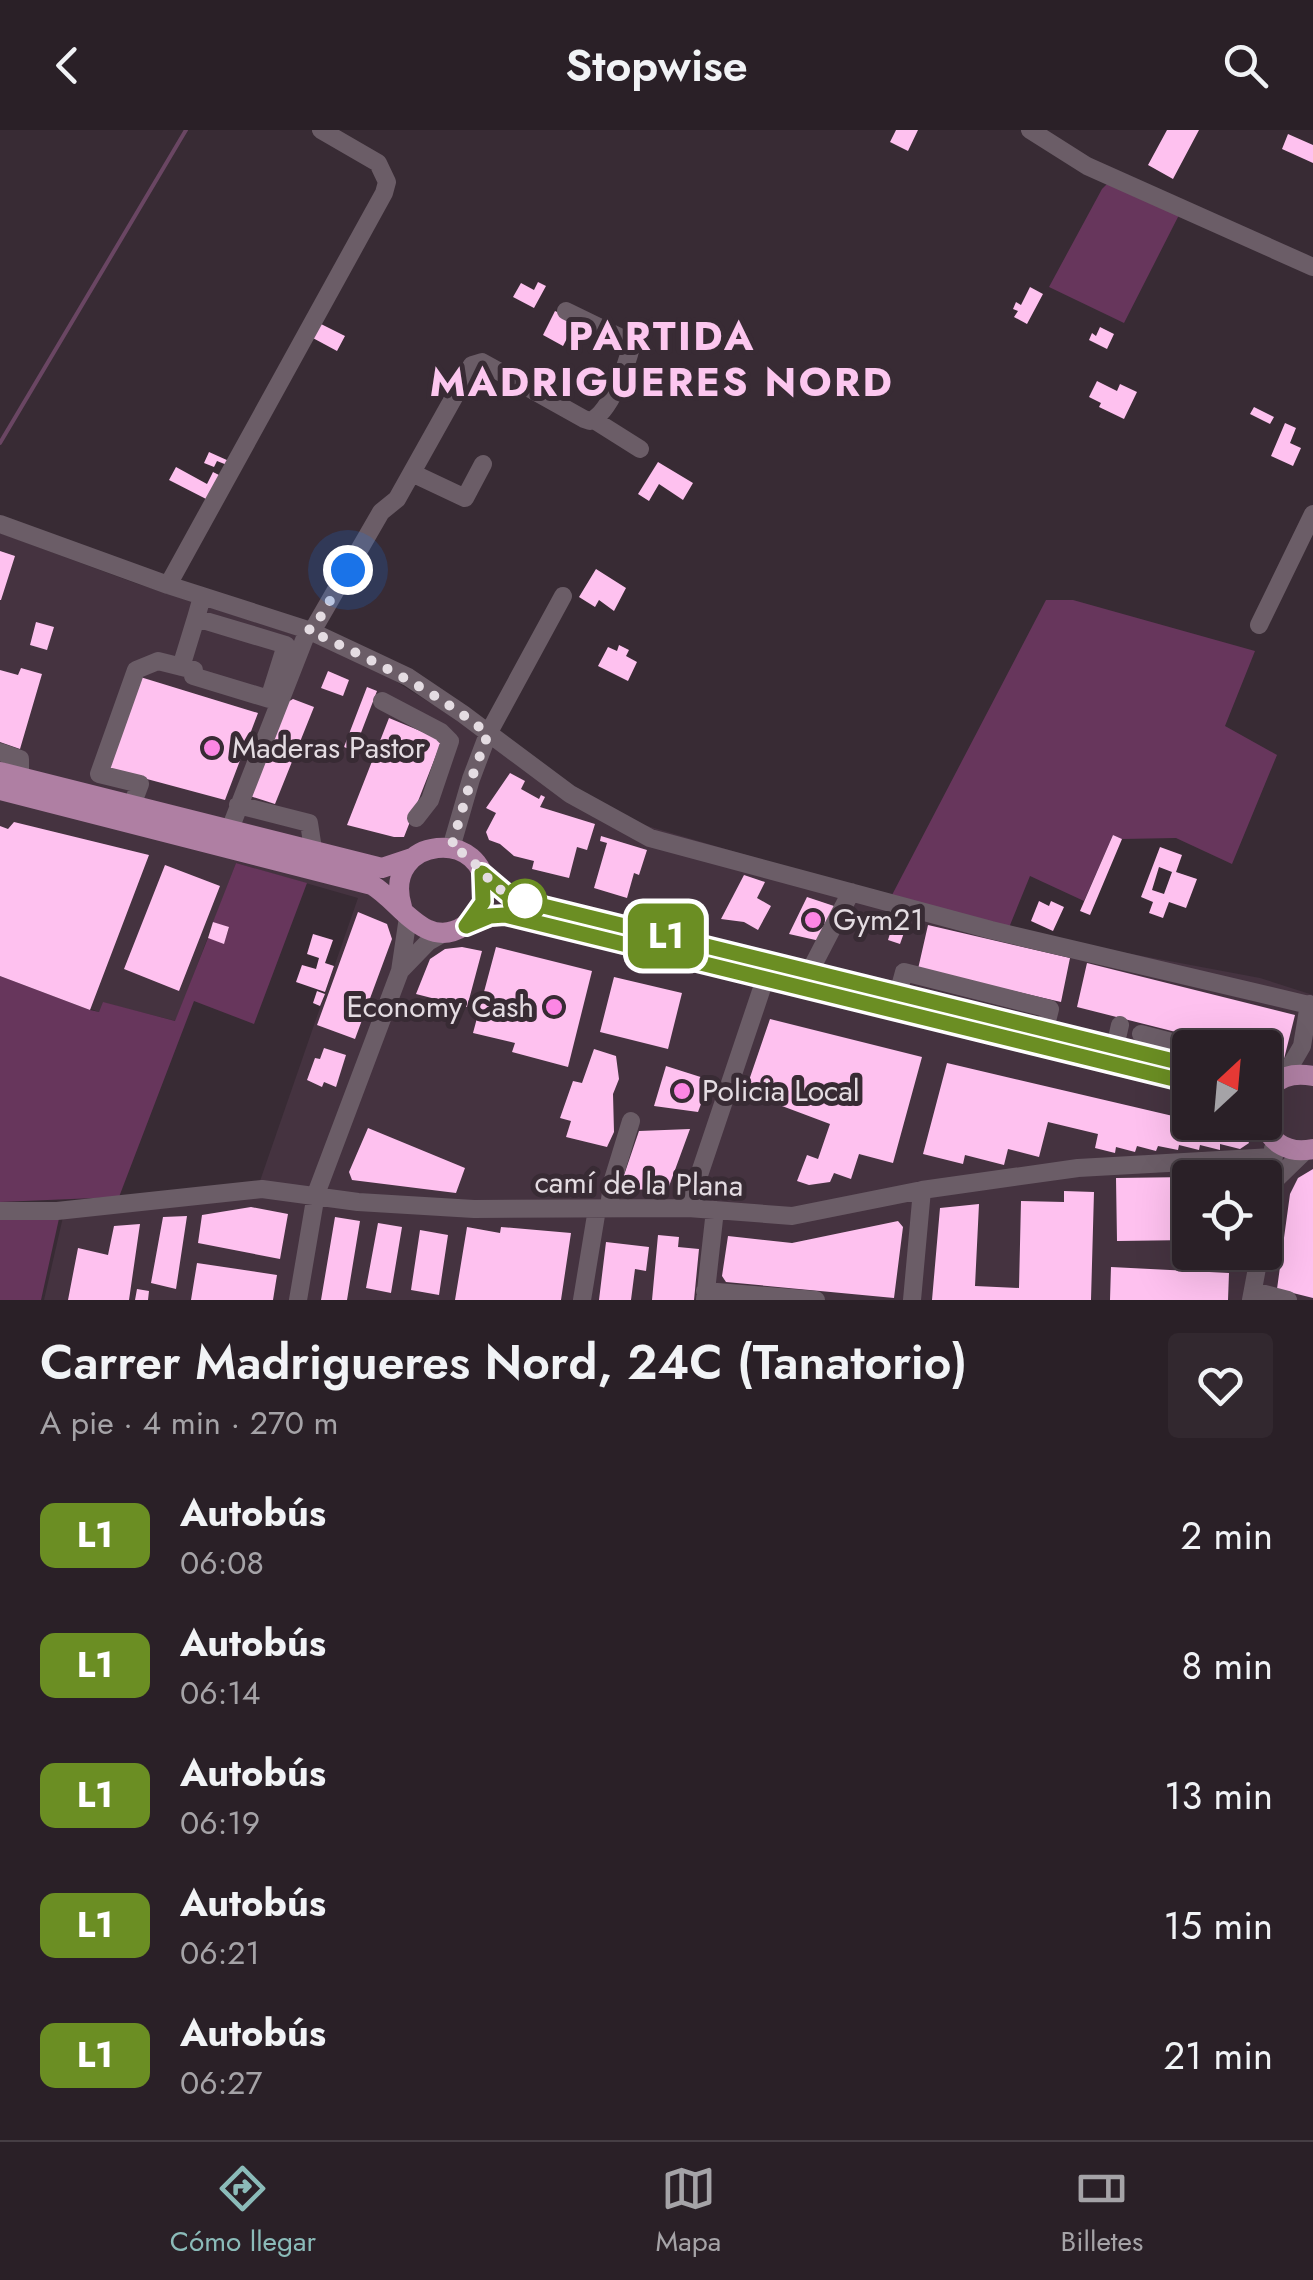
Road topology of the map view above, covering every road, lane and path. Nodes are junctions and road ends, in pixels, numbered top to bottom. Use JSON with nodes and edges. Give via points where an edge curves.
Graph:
{"nodes":[{"id":1,"x":321,"y":130,"type":"edge"},
{"id":2,"x":1030,"y":130,"type":"edge"},
{"id":3,"x":1313,"y":268,"type":"edge"},
{"id":4,"x":566,"y":311,"type":"dead end"},
{"id":5,"x":594,"y":420,"type":"junction"},
{"id":6,"x":640,"y":449,"type":"dead end"},
{"id":7,"x":483,"y":464,"type":"dead end"},
{"id":8,"x":412,"y":472,"type":"junction"},
{"id":9,"x":1313,"y":514,"type":"edge"},
{"id":10,"x":0,"y":524,"type":"edge"},
{"id":11,"x":168,"y":585,"type":"junction"},
{"id":12,"x":202,"y":596,"type":"junction"},
{"id":13,"x":563,"y":596,"type":"dead end"},
{"id":14,"x":196,"y":618,"type":"junction"},
{"id":15,"x":1260,"y":626,"type":"dead end"},
{"id":16,"x":308,"y":630,"type":"junction"},
{"id":17,"x":181,"y":667,"type":"junction"},
{"id":18,"x":382,"y":701,"type":"dead end"},
{"id":19,"x":488,"y":734,"type":"junction"},
{"id":20,"x":0,"y":752,"type":"edge"},
{"id":21,"x":439,"y":773,"type":"junction"},
{"id":22,"x":10,"y":774,"type":"edge"},
{"id":23,"x":471,"y":780,"type":"junction"},
{"id":24,"x":0,"y":790,"type":"edge"},
{"id":25,"x":132,"y":805,"type":"junction"},
{"id":26,"x":238,"y":805,"type":"junction"},
{"id":27,"x":416,"y":818,"type":"dead end"},
{"id":28,"x":230,"y":829,"type":"junction"},
{"id":29,"x":451,"y":848,"type":"junction"},
{"id":30,"x":313,"y":849,"type":"junction"},
{"id":31,"x":412,"y":858,"type":"junction"},
{"id":32,"x":482,"y":873,"type":"junction"},
{"id":33,"x":851,"y":892,"type":"junction"},
{"id":34,"x":405,"y":912,"type":"junction"},
{"id":35,"x":466,"y":926,"type":"junction"},
{"id":36,"x":444,"y":932,"type":"junction"},
{"id":37,"x":400,"y":971,"type":"junction"},
{"id":38,"x":810,"y":972,"type":"junction"},
{"id":39,"x":765,"y":979,"type":"junction"},
{"id":40,"x":1311,"y":1005,"type":"edge"},
{"id":41,"x":1120,"y":1025,"type":"dead end"},
{"id":42,"x":1141,"y":1034,"type":"dead end"},
{"id":43,"x":1302,"y":1046,"type":"junction"},
{"id":44,"x":1114,"y":1047,"type":"junction"},
{"id":45,"x":1172,"y":1048,"type":"edge"},
{"id":46,"x":1172,"y":1053,"type":"edge"},
{"id":47,"x":1282,"y":1071,"type":"edge"},
{"id":48,"x":1313,"y":1073,"type":"edge"},
{"id":49,"x":1282,"y":1078,"type":"edge"},
{"id":50,"x":1172,"y":1079,"type":"edge"},
{"id":51,"x":631,"y":1121,"type":"dead end"},
{"id":52,"x":1269,"y":1140,"type":"edge"},
{"id":53,"x":1278,"y":1140,"type":"edge"},
{"id":54,"x":1310,"y":1150,"type":"edge"},
{"id":55,"x":1274,"y":1157,"type":"joint"},
{"id":56,"x":1282,"y":1174,"type":"edge"},
{"id":57,"x":922,"y":1190,"type":"junction"},
{"id":58,"x":316,"y":1194,"type":"junction"},
{"id":59,"x":688,"y":1208,"type":"junction"},
{"id":60,"x":603,"y":1209,"type":"junction"},
{"id":61,"x":715,"y":1210,"type":"junction"},
{"id":62,"x":0,"y":1211,"type":"edge"},
{"id":63,"x":1257,"y":1270,"type":"edge"},
{"id":64,"x":705,"y":1295,"type":"edge"},
{"id":65,"x":1252,"y":1295,"type":"edge"},
{"id":66,"x":298,"y":1300,"type":"edge"},
{"id":67,"x":582,"y":1300,"type":"edge"},
{"id":68,"x":816,"y":1300,"type":"edge"},
{"id":69,"x":912,"y":1300,"type":"edge"},
{"id":70,"x":1288,"y":1300,"type":"edge"}],
"edges":[{"from":1,"to":11,"type":"street","via":[[378,163],[387,182],[384,193]]},
{"from":2,"to":3,"type":"street","via":[[1088,166]]},
{"from":4,"to":5,"type":"street","via":[[632,343],[626,368]]},
{"from":5,"to":6,"type":"street"},
{"from":5,"to":8,"type":"street","via":[[476,363]]},
{"from":7,"to":8,"type":"street","via":[[465,498]]},
{"from":8,"to":16,"type":"street"},
{"from":9,"to":15,"type":"street"},
{"from":10,"to":11,"type":"street"},
{"from":11,"to":12,"type":"street"},
{"from":12,"to":14,"type":"street"},
{"from":12,"to":16,"type":"street"},
{"from":13,"to":19,"type":"street"},
{"from":14,"to":17,"type":"street"},
{"from":14,"to":17,"type":"street","via":[[286,646],[269,700]]},
{"from":16,"to":19,"type":"street","via":[[408,678]]},
{"from":16,"to":26,"type":"street"},
{"from":17,"to":25,"type":"street","via":[[158,660],[136,670],[128,690],[99,774],[140,784]]},
{"from":18,"to":21,"type":"street","via":[[448,736]]},
{"from":19,"to":23,"type":"street"},
{"from":19,"to":33,"type":"street","via":[[570,794],[650,838]]},
{"from":20,"to":22,"type":"street","via":[[20,758]]},
{"from":21,"to":23,"type":"street"},
{"from":21,"to":27,"type":"street"},
{"from":22,"to":25,"type":"main road"},
{"from":23,"to":29,"type":"street"},
{"from":24,"to":34,"type":"main road","via":[[360,882]]},
{"from":25,"to":28,"type":"main road"},
{"from":26,"to":28,"type":"street"},
{"from":26,"to":30,"type":"street","via":[[309,823]]},
{"from":28,"to":30,"type":"main road"},
{"from":29,"to":31,"type":"main road","via":[[428,848]]},
{"from":29,"to":32,"type":"main road"},
{"from":30,"to":31,"type":"main road","via":[[382,868]]},
{"from":31,"to":34,"type":"main road","via":[[398,886]]},
{"from":32,"to":35,"type":"main road","via":[[483,902]]},
{"from":32,"to":38,"type":"main road","via":[[527,902]]},
{"from":33,"to":38,"type":"street"},
{"from":33,"to":40,"type":"street"},
{"from":34,"to":36,"type":"main road","via":[[424,930]]},
{"from":34,"to":37,"type":"street"},
{"from":35,"to":36,"type":"main road"},
{"from":35,"to":39,"type":"main road","via":[[505,915]]},
{"from":36,"to":37,"type":"street"},
{"from":37,"to":58,"type":"street"},
{"from":38,"to":44,"type":"main road"},
{"from":39,"to":50,"type":"main road"},
{"from":39,"to":59,"type":"street"},
{"from":40,"to":43,"type":"street"},
{"from":41,"to":44,"type":"street"},
{"from":42,"to":45,"type":"street"},
{"from":43,"to":47,"type":"street"},
{"from":43,"to":48,"type":"street"},
{"from":44,"to":46,"type":"main road"},
{"from":48,"to":49,"type":"main road"},
{"from":51,"to":60,"type":"street"},
{"from":52,"to":55,"type":"street"},
{"from":53,"to":54,"type":"main road","via":[[1286,1148]]},
{"from":54,"to":56,"type":"street"},
{"from":55,"to":57,"type":"street","name":"camí de la Plana","via":[[1078,1168]]},
{"from":57,"to":61,"type":"street","name":"camí de la Plana","via":[[792,1216]]},
{"from":57,"to":69,"type":"street"},
{"from":58,"to":60,"type":"street","name":"camí de la Plana","via":[[474,1209]]},
{"from":58,"to":62,"type":"street","name":"camí de la Plana","via":[[262,1189]]},
{"from":58,"to":66,"type":"street"},
{"from":59,"to":60,"type":"street","name":"camí de la Plana"},
{"from":59,"to":61,"type":"street","name":"camí de la Plana"},
{"from":60,"to":67,"type":"street"},
{"from":61,"to":64,"type":"street"},
{"from":63,"to":65,"type":"street"},
{"from":64,"to":68,"type":"street"},
{"from":65,"to":70,"type":"street"}]}
